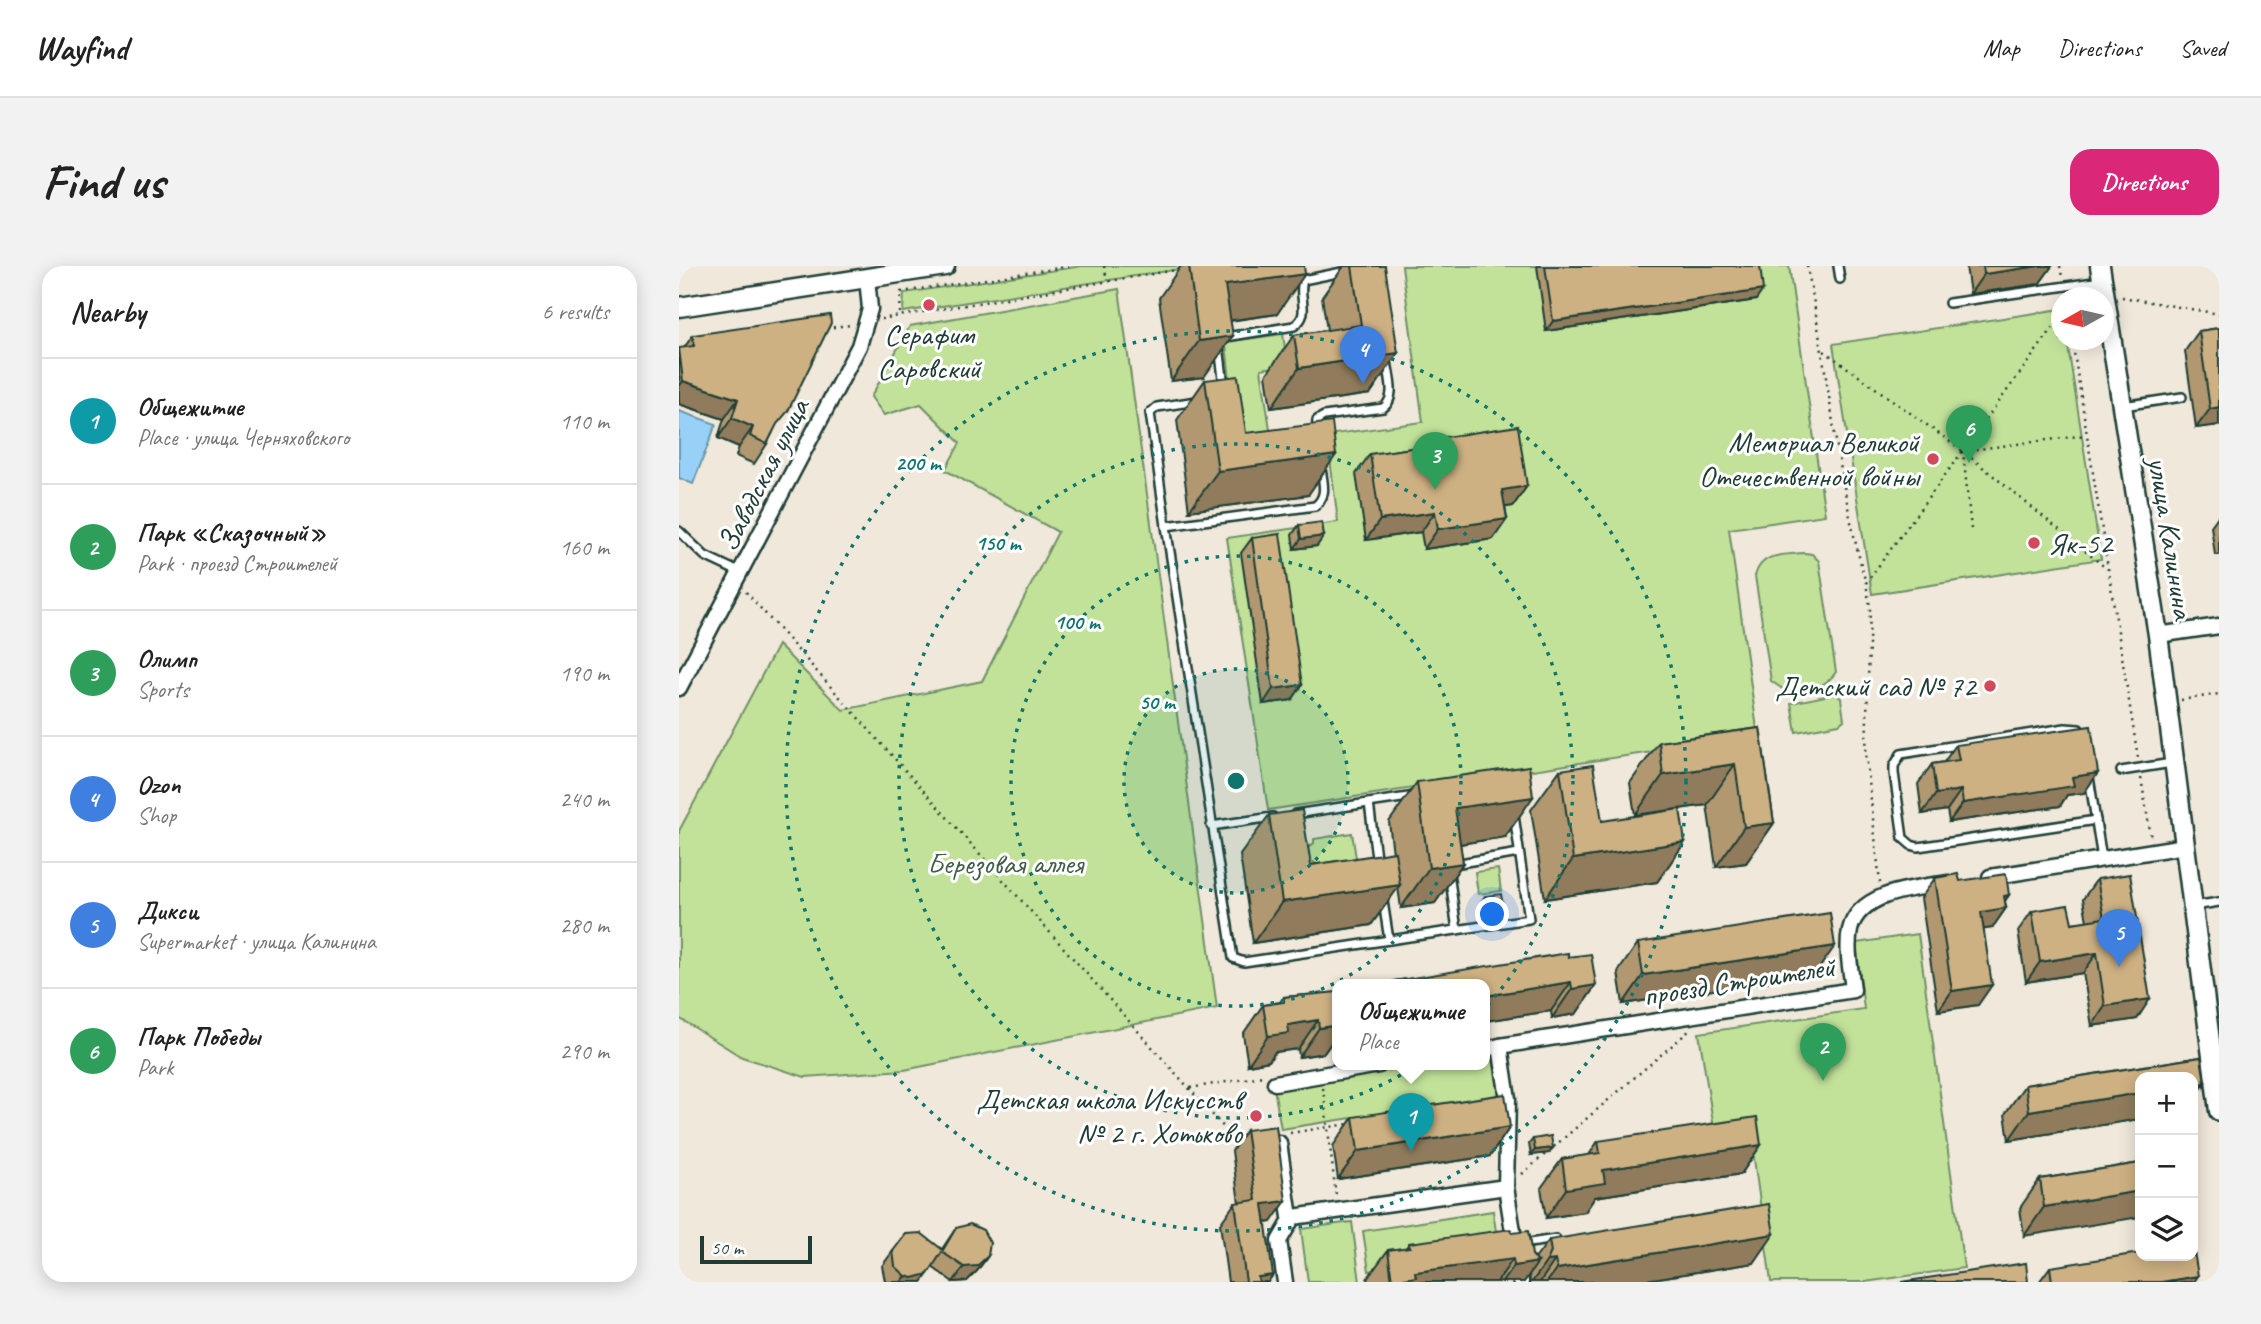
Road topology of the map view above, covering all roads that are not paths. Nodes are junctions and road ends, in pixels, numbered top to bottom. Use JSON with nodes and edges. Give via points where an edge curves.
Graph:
{"nodes":[{"id":1,"x":945,"y":266,"type":"edge"},
{"id":2,"x":1838,"y":266,"type":"edge"},
{"id":3,"x":1356,"y":269,"type":"edge"},
{"id":4,"x":2101,"y":274,"type":"edge"},
{"id":5,"x":867,"y":278,"type":"junction"},
{"id":6,"x":1840,"y":279,"type":"dead end"},
{"id":7,"x":1949,"y":303,"type":"dead end"},
{"id":8,"x":679,"y":307,"type":"edge"},
{"id":9,"x":1386,"y":355,"type":"edge"},
{"id":10,"x":1226,"y":397,"type":"edge"},
{"id":11,"x":2182,"y":397,"type":"dead end"},
{"id":12,"x":1212,"y":399,"type":"edge"},
{"id":13,"x":2122,"y":407,"type":"junction"},
{"id":14,"x":1316,"y":436,"type":"junction"},
{"id":15,"x":1304,"y":437,"type":"edge"},
{"id":16,"x":1318,"y":447,"type":"edge"},
{"id":17,"x":1319,"y":458,"type":"edge"},
{"id":18,"x":1166,"y":526,"type":"junction"},
{"id":19,"x":679,"y":531,"type":"edge"},
{"id":20,"x":739,"y":578,"type":"junction"},
{"id":21,"x":2219,"y":626,"type":"edge"},
{"id":22,"x":2158,"y":635,"type":"junction"},
{"id":23,"x":679,"y":688,"type":"edge"},
{"id":24,"x":2084,"y":748,"type":"edge"},
{"id":25,"x":2174,"y":763,"type":"junction"},
{"id":26,"x":2121,"y":771,"type":"dead end"},
{"id":27,"x":2088,"y":772,"type":"edge"},
{"id":28,"x":1420,"y":796,"type":"edge"},
{"id":29,"x":1369,"y":803,"type":"junction"},
{"id":30,"x":1512,"y":806,"type":"edge"},
{"id":31,"x":1288,"y":815,"type":"junction"},
{"id":32,"x":2096,"y":820,"type":"junction"},
{"id":33,"x":1211,"y":826,"type":"junction"},
{"id":34,"x":1289,"y":826,"type":"edge"},
{"id":35,"x":2185,"y":846,"type":"junction"},
{"id":36,"x":1519,"y":853,"type":"junction"},
{"id":37,"x":2102,"y":859,"type":"junction"},
{"id":38,"x":1367,"y":874,"type":"edge"},
{"id":39,"x":1381,"y":886,"type":"edge"},
{"id":40,"x":2219,"y":902,"type":"edge"},
{"id":41,"x":2193,"y":906,"type":"junction"},
{"id":42,"x":1457,"y":930,"type":"junction"},
{"id":43,"x":1389,"y":940,"type":"junction"},
{"id":44,"x":1500,"y":1046,"type":"junction"},
{"id":45,"x":1490,"y":1048,"type":"edge"},
{"id":46,"x":1347,"y":1070,"type":"edge"},
{"id":47,"x":1275,"y":1083,"type":"road end"},
{"id":48,"x":2219,"y":1111,"type":"edge"},
{"id":49,"x":1279,"y":1143,"type":"edge"},
{"id":50,"x":1506,"y":1187,"type":"junction"},
{"id":51,"x":1293,"y":1217,"type":"junction"},
{"id":52,"x":1568,"y":1238,"type":"edge"},
{"id":53,"x":1515,"y":1245,"type":"junction"},
{"id":54,"x":1285,"y":1282,"type":"edge"},
{"id":55,"x":1521,"y":1282,"type":"edge"}],
"edges":[{"from":1,"to":5,"type":"street"},
{"from":2,"to":6,"type":"lane"},
{"from":3,"to":10,"type":"lane","via":[[1303,280],[1304,312],[1294,326],[1222,339],[1219,347]]},
{"from":4,"to":7,"type":"lane"},
{"from":4,"to":13,"type":"street","name":"улица Калинина"},
{"from":5,"to":8,"type":"street"},
{"from":5,"to":20,"type":"street","name":"Заводская улица","via":[[868,322]]},
{"from":9,"to":14,"type":"lane","via":[[1389,403],[1383,408],[1324,416],[1317,420]]},
{"from":11,"to":13,"type":"lane"},
{"from":12,"to":18,"type":"lane","via":[[1150,412]]},
{"from":13,"to":22,"type":"street","name":"улица Калинина"},
{"from":14,"to":15,"type":"lane"},
{"from":14,"to":16,"type":"lane"},
{"from":17,"to":18,"type":"lane","via":[[1324,493],[1315,506]]},
{"from":18,"to":33,"type":"lane"},
{"from":19,"to":20,"type":"lane","via":[[705,556]]},
{"from":20,"to":23,"type":"street","name":"Заводская улица"},
{"from":21,"to":22,"type":"street"},
{"from":22,"to":25,"type":"street","name":"улица Калинина"},
{"from":24,"to":32,"type":"lane","via":[[2083,736],[2074,727],[1901,754],[1894,773],[1903,838],[1918,847]]},
{"from":25,"to":26,"type":"lane"},
{"from":25,"to":35,"type":"street","name":"улица Калинина"},
{"from":27,"to":32,"type":"lane"},
{"from":28,"to":29,"type":"lane"},
{"from":29,"to":31,"type":"lane"},
{"from":29,"to":38,"type":"lane","via":[[1378,872]]},
{"from":30,"to":36,"type":"lane"},
{"from":31,"to":33,"type":"lane"},
{"from":31,"to":34,"type":"lane"},
{"from":32,"to":37,"type":"lane"},
{"from":33,"to":43,"type":"lane","via":[[1230,952],[1238,962]]},
{"from":35,"to":37,"type":"street","name":"проезд Строителей"},
{"from":35,"to":41,"type":"street","name":"улица Калинина"},
{"from":36,"to":42,"type":"lane","via":[[1452,864],[1448,874]]},
{"from":36,"to":42,"type":"lane","via":[[1529,919]]},
{"from":37,"to":44,"type":"street","name":"проезд Строителей","via":[[1881,897],[1859,913],[1850,927],[1853,990]]},
{"from":39,"to":43,"type":"lane"},
{"from":40,"to":41,"type":"lane"},
{"from":41,"to":48,"type":"street","name":"улица Калинина"},
{"from":42,"to":43,"type":"lane"},
{"from":44,"to":45,"type":"street"},
{"from":44,"to":50,"type":"street","via":[[1508,1099]]},
{"from":46,"to":47,"type":"street"},
{"from":49,"to":51,"type":"street"},
{"from":50,"to":51,"type":"street"},
{"from":50,"to":53,"type":"street"},
{"from":51,"to":54,"type":"street","via":[[1279,1241]]},
{"from":52,"to":53,"type":"lane"},
{"from":53,"to":55,"type":"street"}]}
